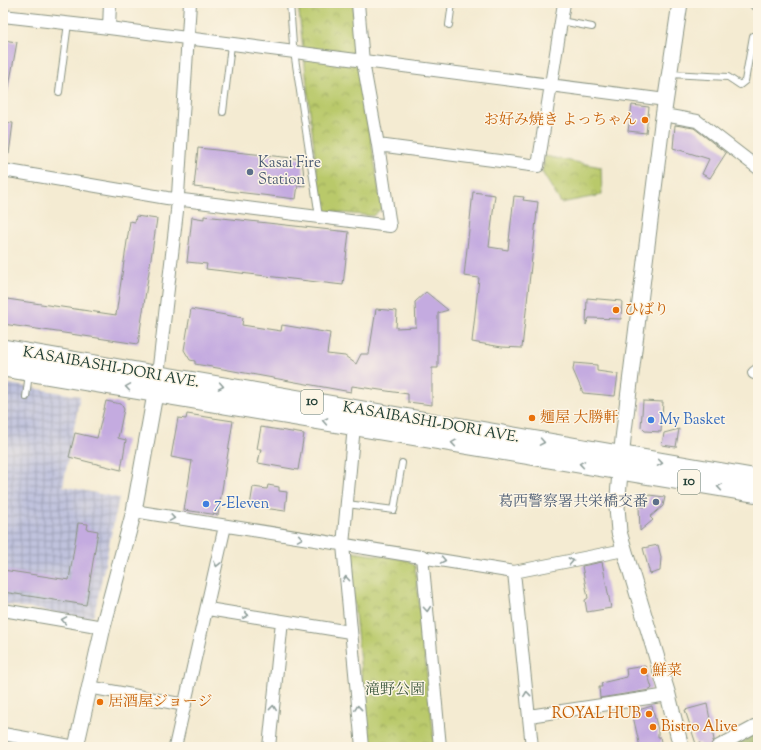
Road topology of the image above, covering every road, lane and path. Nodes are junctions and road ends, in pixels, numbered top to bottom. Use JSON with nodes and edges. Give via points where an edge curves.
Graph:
{"nodes":[{"id":1,"x":110,"y":3,"type":"edge"},
{"id":2,"x":190,"y":3,"type":"edge"},
{"id":3,"x":290,"y":3,"type":"edge"},
{"id":4,"x":358,"y":3,"type":"edge"},
{"id":5,"x":452,"y":3,"type":"edge"},
{"id":6,"x":564,"y":3,"type":"edge"},
{"id":7,"x":680,"y":3,"type":"edge"},
{"id":8,"x":755,"y":3,"type":"edge"},
{"id":9,"x":758,"y":4,"type":"edge"},
{"id":10,"x":3,"y":16,"type":"edge"},
{"id":11,"x":561,"y":21,"type":"junction"},
{"id":12,"x":68,"y":23,"type":"junction"},
{"id":13,"x":450,"y":25,"type":"dead end"},
{"id":14,"x":592,"y":27,"type":"dead end"},
{"id":15,"x":109,"y":28,"type":"junction"},
{"id":16,"x":753,"y":36,"type":"dead end"},
{"id":17,"x":188,"y":39,"type":"junction"},
{"id":18,"x":231,"y":45,"type":"junction"},
{"id":19,"x":294,"y":52,"type":"junction"},
{"id":20,"x":363,"y":62,"type":"junction"},
{"id":21,"x":670,"y":74,"type":"junction"},
{"id":22,"x":551,"y":85,"type":"junction"},
{"id":23,"x":59,"y":92,"type":"dead end"},
{"id":24,"x":666,"y":100,"type":"junction"},
{"id":25,"x":223,"y":112,"type":"dead end"},
{"id":26,"x":664,"y":115,"type":"junction"},
{"id":27,"x":378,"y":144,"type":"junction"},
{"id":28,"x":758,"y":168,"type":"edge"},
{"id":29,"x":3,"y":170,"type":"edge"},
{"id":30,"x":178,"y":199,"type":"junction"},
{"id":31,"x":319,"y":217,"type":"junction"},
{"id":32,"x":3,"y":349,"type":"edge"},
{"id":33,"x":3,"y":367,"type":"edge"},
{"id":34,"x":30,"y":371,"type":"junction"},
{"id":35,"x":156,"y":383,"type":"junction"},
{"id":36,"x":26,"y":397,"type":"dead end"},
{"id":37,"x":354,"y":426,"type":"junction"},
{"id":38,"x":402,"y":463,"type":"dead end"},
{"id":39,"x":621,"y":464,"type":"junction"},
{"id":40,"x":757,"y":481,"type":"edge"},
{"id":41,"x":347,"y":504,"type":"junction"},
{"id":42,"x":134,"y":511,"type":"junction"},
{"id":43,"x":225,"y":526,"type":"junction"},
{"id":44,"x":343,"y":545,"type":"junction"},
{"id":45,"x":624,"y":550,"type":"junction"},
{"id":46,"x":422,"y":556,"type":"junction"},
{"id":47,"x":514,"y":572,"type":"junction"},
{"id":48,"x":208,"y":609,"type":"junction"},
{"id":49,"x":3,"y":610,"type":"edge"},
{"id":50,"x":282,"y":621,"type":"junction"},
{"id":51,"x":103,"y":627,"type":"junction"},
{"id":52,"x":350,"y":632,"type":"junction"},
{"id":53,"x":89,"y":688,"type":"junction"},
{"id":54,"x":668,"y":695,"type":"junction"},
{"id":55,"x":185,"y":705,"type":"junction"},
{"id":56,"x":530,"y":716,"type":"junction"},
{"id":57,"x":758,"y":725,"type":"edge"},
{"id":58,"x":3,"y":734,"type":"edge"},
{"id":59,"x":76,"y":747,"type":"edge"},
{"id":60,"x":175,"y":747,"type":"edge"},
{"id":61,"x":269,"y":747,"type":"edge"},
{"id":62,"x":362,"y":747,"type":"edge"},
{"id":63,"x":440,"y":747,"type":"edge"},
{"id":64,"x":532,"y":747,"type":"edge"},
{"id":65,"x":681,"y":747,"type":"edge"},
{"id":66,"x":717,"y":747,"type":"edge"}],
"edges":[{"from":1,"to":15,"type":"street"},
{"from":2,"to":17,"type":"street"},
{"from":3,"to":19,"type":"lane"},
{"from":4,"to":20,"type":"street"},
{"from":5,"to":13,"type":"lane"},
{"from":6,"to":11,"type":"street"},
{"from":7,"to":21,"type":"street"},
{"from":8,"to":9,"type":"street"},
{"from":10,"to":12,"type":"street"},
{"from":11,"to":14,"type":"lane"},
{"from":11,"to":22,"type":"street"},
{"from":12,"to":15,"type":"street"},
{"from":12,"to":23,"type":"lane"},
{"from":15,"to":17,"type":"street"},
{"from":16,"to":21,"type":"lane","via":[[745,81],[740,84],[728,77]]},
{"from":17,"to":18,"type":"street"},
{"from":17,"to":30,"type":"street"},
{"from":18,"to":19,"type":"street"},
{"from":18,"to":25,"type":"lane"},
{"from":19,"to":20,"type":"street"},
{"from":19,"to":31,"type":"lane"},
{"from":20,"to":22,"type":"street"},
{"from":20,"to":27,"type":"street"},
{"from":21,"to":24,"type":"street"},
{"from":22,"to":24,"type":"street"},
{"from":22,"to":27,"type":"street","via":[[538,166]]},
{"from":24,"to":26,"type":"street"},
{"from":26,"to":28,"type":"street","via":[[697,121]]},
{"from":26,"to":39,"type":"street"},
{"from":27,"to":31,"type":"street","via":[[390,226]]},
{"from":29,"to":30,"type":"street"},
{"from":30,"to":31,"type":"street"},
{"from":30,"to":35,"type":"street"},
{"from":32,"to":35,"type":"main road","name":"KASAIBASHI-DORI AVE.","number":"10"},
{"from":33,"to":34,"type":"main road","name":"KASAIBASHI-DORI AVE.","number":"10"},
{"from":35,"to":34,"type":"main road","name":"KASAIBASHI-DORI AVE.","number":"10","one_way":true},
{"from":34,"to":36,"type":"lane"},
{"from":37,"to":35,"type":"main road","name":"KASAIBASHI-DORI AVE.","number":"10","one_way":true},
{"from":35,"to":39,"type":"main road","name":"KASAIBASHI-DORI AVE.","number":"10","one_way":true},
{"from":35,"to":42,"type":"street"},
{"from":39,"to":37,"type":"main road","name":"KASAIBASHI-DORI AVE.","number":"10","one_way":true},
{"from":37,"to":41,"type":"street"},
{"from":38,"to":41,"type":"lane","via":[[394,510]]},
{"from":39,"to":40,"type":"main road","number":"10"},
{"from":39,"to":45,"type":"street","via":[[617,519]]},
{"from":41,"to":44,"type":"street"},
{"from":42,"to":43,"type":"street","one_way":true},
{"from":42,"to":51,"type":"street"},
{"from":43,"to":44,"type":"street","one_way":true},
{"from":43,"to":48,"type":"street","one_way":true},
{"from":44,"to":46,"type":"street"},
{"from":52,"to":44,"type":"street","one_way":true},
{"from":47,"to":45,"type":"street","one_way":true},
{"from":45,"to":54,"type":"street"},
{"from":46,"to":47,"type":"street","one_way":true},
{"from":46,"to":63,"type":"street","one_way":true},
{"from":56,"to":47,"type":"street","one_way":true},
{"from":48,"to":50,"type":"street","one_way":true},
{"from":48,"to":55,"type":"street"},
{"from":51,"to":49,"type":"street","one_way":true},
{"from":50,"to":52,"type":"street"},
{"from":61,"to":50,"type":"street","one_way":true},
{"from":51,"to":53,"type":"street"},
{"from":62,"to":52,"type":"street","one_way":true},
{"from":53,"to":55,"type":"street"},
{"from":53,"to":59,"type":"street"},
{"from":54,"to":56,"type":"street"},
{"from":54,"to":65,"type":"street"},
{"from":55,"to":60,"type":"street"},
{"from":56,"to":64,"type":"street"},
{"from":57,"to":66,"type":"street"},
{"from":58,"to":59,"type":"street"}]}
